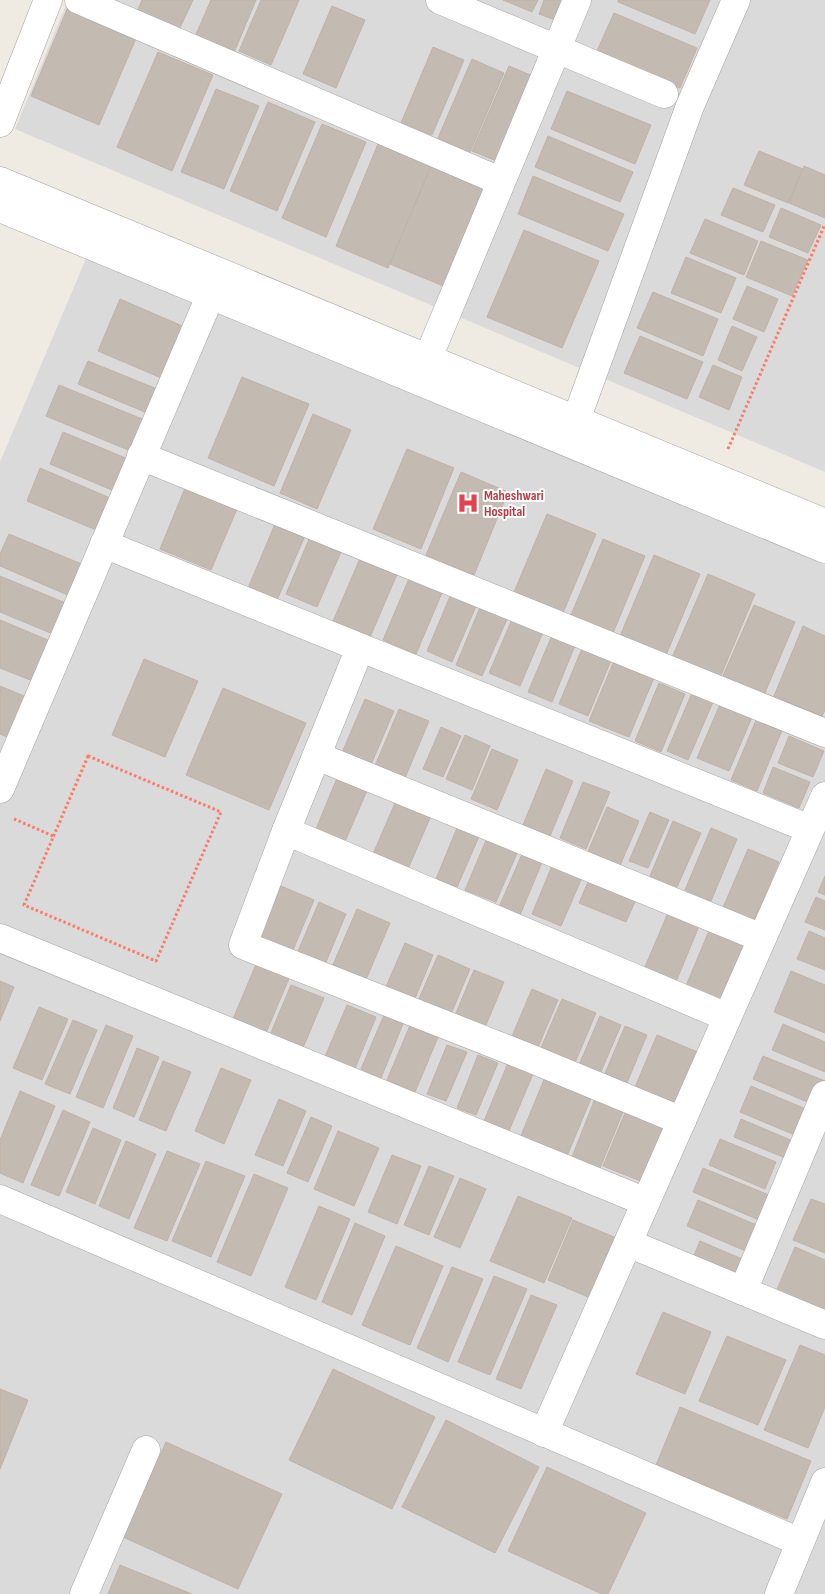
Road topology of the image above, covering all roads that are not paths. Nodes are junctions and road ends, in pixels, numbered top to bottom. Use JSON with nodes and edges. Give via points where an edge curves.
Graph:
{"nodes":[{"id":1,"x":48,"y":0,"type":"edge"},
{"id":2,"x":79,"y":0,"type":"edge"},
{"id":3,"x":440,"y":0,"type":"edge"},
{"id":4,"x":577,"y":0,"type":"edge"},
{"id":5,"x":736,"y":0,"type":"edge"},
{"id":6,"x":557,"y":49,"type":"junction"},
{"id":7,"x":664,"y":94,"type":"dead end"},
{"id":8,"x":0,"y":123,"type":"edge"},
{"id":9,"x":0,"y":181,"type":"edge"},
{"id":10,"x":500,"y":181,"type":"junction"},
{"id":11,"x":0,"y":208,"type":"edge"},
{"id":12,"x":215,"y":284,"type":"junction"},
{"id":13,"x":428,"y":358,"type":"junction"},
{"id":14,"x":576,"y":420,"type":"junction"},
{"id":15,"x":142,"y":456,"type":"junction"},
{"id":16,"x":825,"y":523,"type":"edge"},
{"id":17,"x":104,"y":544,"type":"junction"},
{"id":18,"x":825,"y":549,"type":"edge"},
{"id":19,"x":360,"y":648,"type":"junction"},
{"id":20,"x":825,"y":733,"type":"edge"},
{"id":21,"x":317,"y":756,"type":"junction"},
{"id":22,"x":0,"y":789,"type":"edge"},
{"id":23,"x":825,"y":796,"type":"edge"},
{"id":24,"x":810,"y":829,"type":"junction"},
{"id":25,"x":286,"y":831,"type":"junction"},
{"id":26,"x":0,"y":938,"type":"edge"},
{"id":27,"x":762,"y":938,"type":"junction"},
{"id":28,"x":728,"y":1018,"type":"junction"},
{"id":29,"x":825,"y":1095,"type":"edge"},
{"id":30,"x":682,"y":1121,"type":"junction"},
{"id":31,"x":0,"y":1199,"type":"edge"},
{"id":32,"x":646,"y":1202,"type":"junction"},
{"id":33,"x":628,"y":1243,"type":"junction"},
{"id":34,"x":743,"y":1291,"type":"junction"},
{"id":35,"x":825,"y":1325,"type":"edge"},
{"id":36,"x":544,"y":1433,"type":"junction"},
{"id":37,"x":146,"y":1450,"type":"dead end"},
{"id":38,"x":825,"y":1482,"type":"edge"},
{"id":39,"x":800,"y":1542,"type":"junction"},
{"id":40,"x":84,"y":1594,"type":"edge"},
{"id":41,"x":779,"y":1594,"type":"edge"}],
"edges":[{"from":1,"to":8,"type":"street"},
{"from":2,"to":10,"type":"street"},
{"from":3,"to":6,"type":"street"},
{"from":4,"to":6,"type":"street"},
{"from":5,"to":14,"type":"street","via":[[690,106]]},
{"from":6,"to":7,"type":"street"},
{"from":6,"to":10,"type":"street"},
{"from":9,"to":12,"type":"street"},
{"from":10,"to":13,"type":"street"},
{"from":11,"to":12,"type":"street"},
{"from":12,"to":13,"type":"street"},
{"from":12,"to":15,"type":"street"},
{"from":12,"to":18,"type":"street"},
{"from":13,"to":14,"type":"street"},
{"from":14,"to":16,"type":"street"},
{"from":15,"to":17,"type":"street"},
{"from":15,"to":20,"type":"street"},
{"from":17,"to":19,"type":"street"},
{"from":17,"to":22,"type":"street"},
{"from":19,"to":21,"type":"street"},
{"from":19,"to":24,"type":"street"},
{"from":21,"to":25,"type":"street"},
{"from":21,"to":27,"type":"street"},
{"from":23,"to":24,"type":"street"},
{"from":24,"to":27,"type":"street"},
{"from":25,"to":28,"type":"street"},
{"from":25,"to":30,"type":"street","via":[[243,945],[527,1056]]},
{"from":26,"to":32,"type":"street"},
{"from":27,"to":28,"type":"street"},
{"from":28,"to":30,"type":"street"},
{"from":29,"to":34,"type":"street"},
{"from":30,"to":32,"type":"street"},
{"from":31,"to":36,"type":"street"},
{"from":32,"to":33,"type":"street"},
{"from":33,"to":34,"type":"street"},
{"from":33,"to":36,"type":"street"},
{"from":34,"to":35,"type":"street"},
{"from":36,"to":39,"type":"street"},
{"from":37,"to":40,"type":"street"},
{"from":38,"to":39,"type":"street"},
{"from":39,"to":41,"type":"street"}]}
